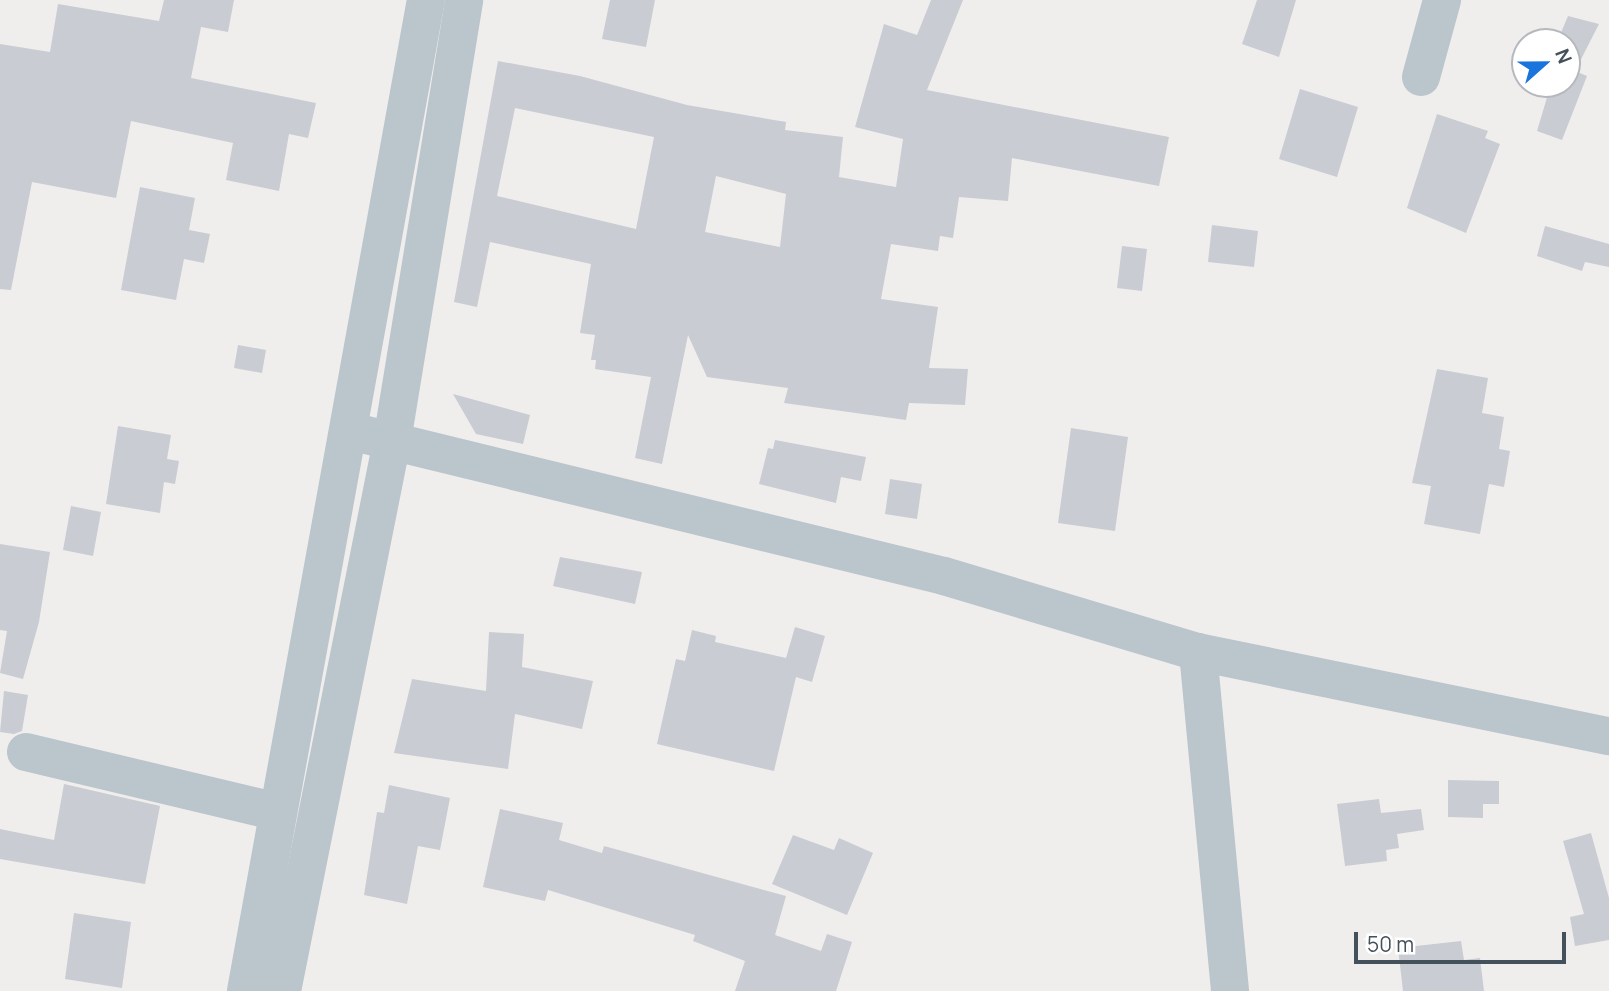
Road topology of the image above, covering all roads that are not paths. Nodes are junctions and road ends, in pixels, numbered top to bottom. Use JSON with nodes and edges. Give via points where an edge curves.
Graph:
{"nodes":[{"id":1,"x":426,"y":0,"type":"edge"},
{"id":2,"x":464,"y":0,"type":"edge"},
{"id":3,"x":1442,"y":0,"type":"edge"},
{"id":4,"x":1421,"y":77,"type":"dead end"},
{"id":5,"x":350,"y":431,"type":"junction"},
{"id":6,"x":392,"y":442,"type":"junction"},
{"id":7,"x":1198,"y":652,"type":"junction"},
{"id":8,"x":1609,"y":736,"type":"edge"},
{"id":9,"x":26,"y":752,"type":"dead end"},
{"id":10,"x":277,"y":812,"type":"junction"},
{"id":11,"x":246,"y":991,"type":"edge"},
{"id":12,"x":282,"y":991,"type":"edge"},
{"id":13,"x":1230,"y":991,"type":"edge"}],
"edges":[{"from":1,"to":5,"type":"street"},
{"from":2,"to":6,"type":"street"},
{"from":3,"to":4,"type":"street"},
{"from":5,"to":6,"type":"street"},
{"from":5,"to":10,"type":"street"},
{"from":6,"to":7,"type":"street","via":[[944,576]]},
{"from":6,"to":12,"type":"street"},
{"from":7,"to":8,"type":"street"},
{"from":7,"to":13,"type":"street"},
{"from":9,"to":10,"type":"street"},
{"from":10,"to":11,"type":"street"}]}
